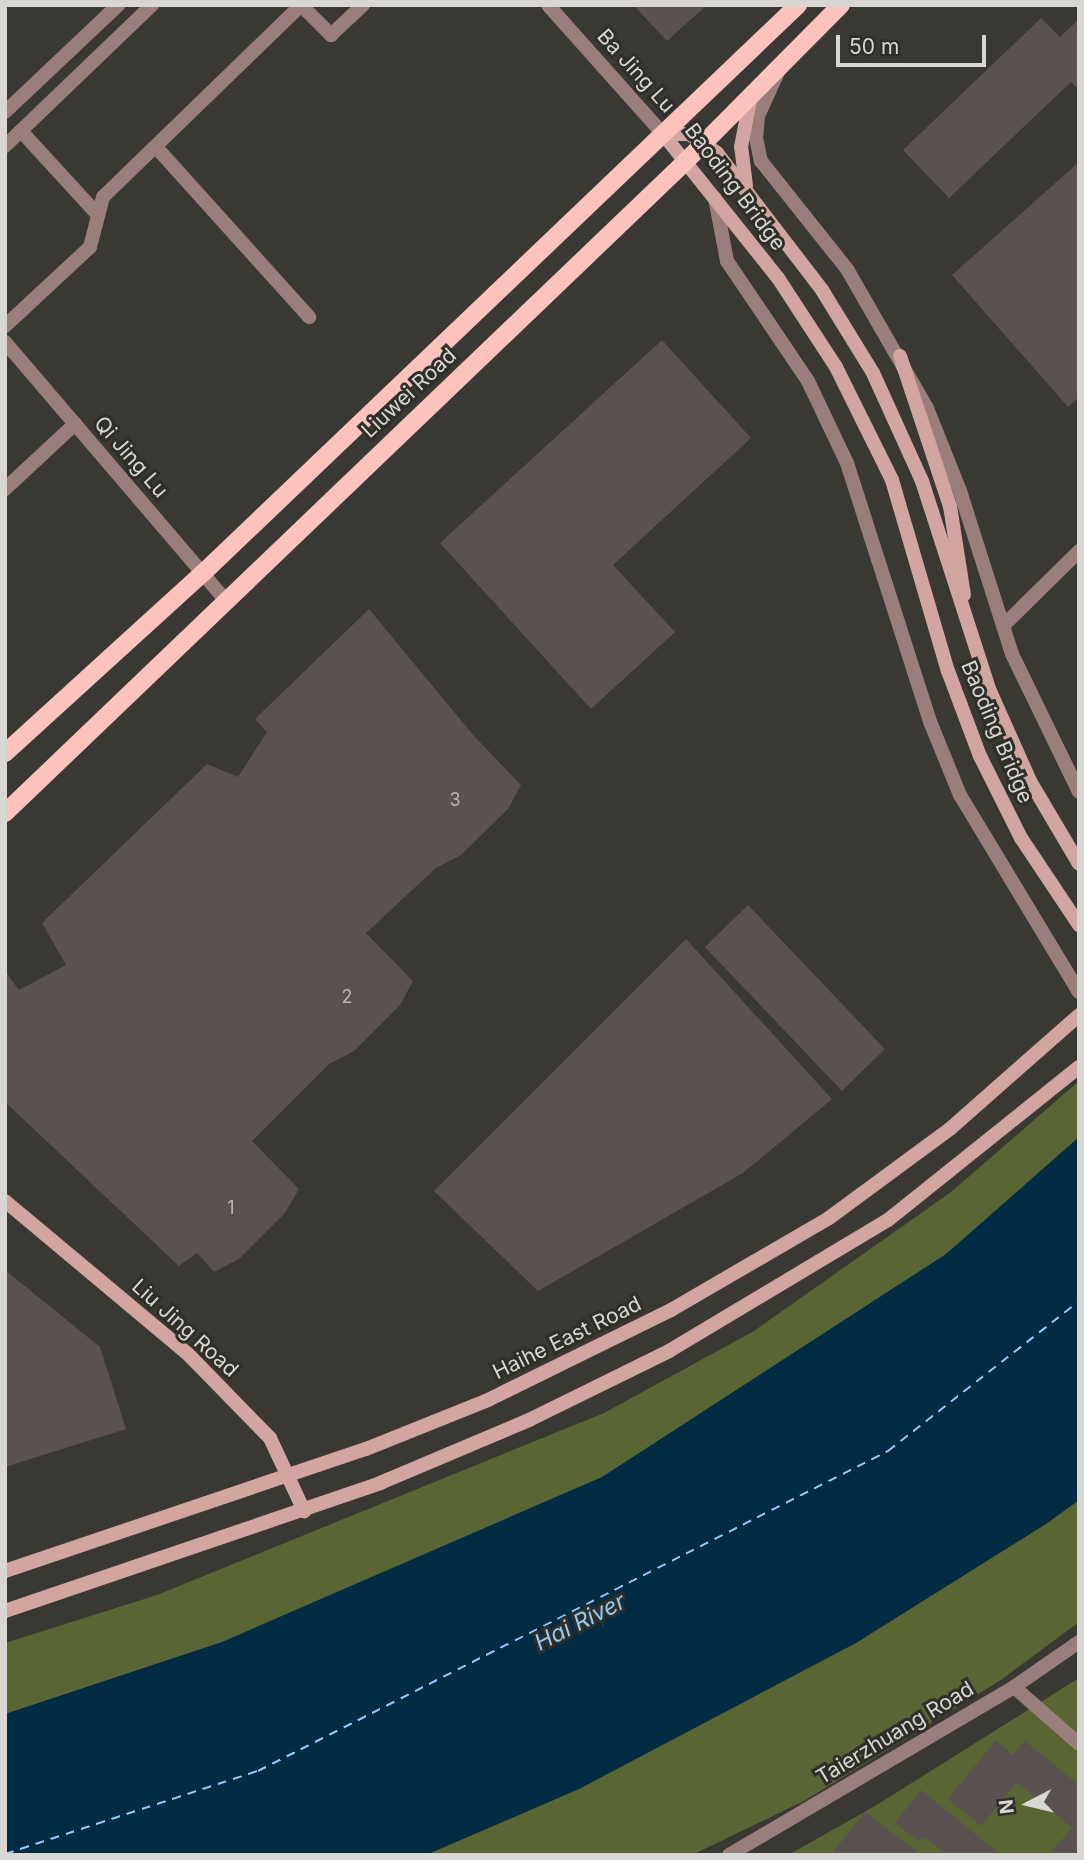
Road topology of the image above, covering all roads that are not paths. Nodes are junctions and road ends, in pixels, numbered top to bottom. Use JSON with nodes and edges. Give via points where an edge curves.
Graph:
{"nodes":[{"id":1,"x":118,"y":5,"type":"edge"},
{"id":2,"x":152,"y":5,"type":"edge"},
{"id":3,"x":363,"y":5,"type":"edge"},
{"id":4,"x":548,"y":5,"type":"edge"},
{"id":5,"x":798,"y":5,"type":"edge"},
{"id":6,"x":841,"y":5,"type":"edge"},
{"id":7,"x":302,"y":6,"type":"edge"},
{"id":8,"x":782,"y":63,"type":"junction"},
{"id":9,"x":752,"y":92,"type":"junction"},
{"id":10,"x":5,"y":112,"type":"edge"},
{"id":11,"x":21,"y":131,"type":"junction"},
{"id":12,"x":663,"y":134,"type":"junction"},
{"id":13,"x":705,"y":142,"type":"junction"},
{"id":14,"x":5,"y":146,"type":"edge"},
{"id":15,"x":156,"y":147,"type":"junction"},
{"id":16,"x":685,"y":162,"type":"junction"},
{"id":17,"x":747,"y":187,"type":"junction"},
{"id":18,"x":714,"y":197,"type":"junction"},
{"id":19,"x":98,"y":215,"type":"junction"},
{"id":20,"x":309,"y":317,"type":"dead end"},
{"id":21,"x":5,"y":326,"type":"edge"},
{"id":22,"x":5,"y":342,"type":"edge"},
{"id":23,"x":900,"y":356,"type":"junction"},
{"id":24,"x":75,"y":424,"type":"junction"},
{"id":25,"x":5,"y":489,"type":"edge"},
{"id":26,"x":1079,"y":551,"type":"edge"},
{"id":27,"x":203,"y":573,"type":"junction"},
{"id":28,"x":225,"y":600,"type":"junction"},
{"id":29,"x":965,"y":617,"type":"junction"},
{"id":30,"x":1003,"y":626,"type":"junction"},
{"id":31,"x":5,"y":753,"type":"edge"},
{"id":32,"x":1079,"y":792,"type":"edge"},
{"id":33,"x":5,"y":813,"type":"edge"},
{"id":34,"x":1079,"y":864,"type":"edge"},
{"id":35,"x":1079,"y":925,"type":"edge"},
{"id":36,"x":1079,"y":992,"type":"edge"},
{"id":37,"x":1079,"y":1016,"type":"edge"},
{"id":38,"x":1079,"y":1067,"type":"edge"},
{"id":39,"x":5,"y":1200,"type":"edge"},
{"id":40,"x":290,"y":1474,"type":"junction"},
{"id":41,"x":304,"y":1511,"type":"junction"},
{"id":42,"x":5,"y":1571,"type":"edge"},
{"id":43,"x":5,"y":1611,"type":"edge"},
{"id":44,"x":1079,"y":1642,"type":"edge"},
{"id":45,"x":1014,"y":1687,"type":"junction"},
{"id":46,"x":1079,"y":1744,"type":"edge"},
{"id":47,"x":729,"y":1855,"type":"edge"}],
"edges":[{"from":1,"to":10,"type":"street"},
{"from":2,"to":11,"type":"street"},
{"from":3,"to":7,"type":"street","via":[[331,35]]},
{"from":4,"to":12,"type":"street","name":"Ba Jing Lu"},
{"from":5,"to":12,"type":"main road","name":"Liuwei Road"},
{"from":6,"to":8,"type":"main road","name":"Liuwei Road"},
{"from":7,"to":15,"type":"street"},
{"from":8,"to":9,"type":"main road","name":"Liuwei Road"},
{"from":8,"to":23,"type":"street","via":[[758,116],[761,161],[847,269]]},
{"from":9,"to":13,"type":"main road","name":"Liuwei Road"},
{"from":9,"to":17,"type":"main road","via":[[741,147]]},
{"from":11,"to":14,"type":"street"},
{"from":11,"to":19,"type":"street"},
{"from":12,"to":13,"type":"main road","name":"Baoding Bridge","via":[[690,134]]},
{"from":12,"to":16,"type":"main road","name":"Baoding Bridge"},
{"from":12,"to":27,"type":"main road","name":"Liuwei Road"},
{"from":13,"to":16,"type":"main road","name":"Liuwei Road"},
{"from":13,"to":17,"type":"main road","name":"Baoding Bridge"},
{"from":15,"to":19,"type":"street","via":[[103,197]]},
{"from":15,"to":20,"type":"street"},
{"from":16,"to":18,"type":"main road","name":"Baoding Bridge"},
{"from":16,"to":28,"type":"main road","name":"Liuwei Road"},
{"from":17,"to":29,"type":"main road","name":"Baoding Bridge","via":[[821,290],[892,409],[922,481]]},
{"from":18,"to":35,"type":"main road","name":"Baoding Bridge","via":[[778,278],[836,367],[892,480],[948,671],[980,756],[1021,838]]},
{"from":18,"to":36,"type":"street","via":[[727,261],[808,381],[848,463],[927,711],[960,796]]},
{"from":19,"to":21,"type":"street","via":[[90,247]]},
{"from":22,"to":24,"type":"street","name":"Qi Jing Lu"},
{"from":23,"to":29,"type":"main road","via":[[950,506]]},
{"from":23,"to":30,"type":"street","via":[[927,408],[960,491]]},
{"from":24,"to":25,"type":"street"},
{"from":24,"to":27,"type":"street","name":"Qi Jing Lu"},
{"from":26,"to":30,"type":"street"},
{"from":27,"to":28,"type":"street","name":"Qi Jing Lu"},
{"from":27,"to":31,"type":"main road","name":"Liuwei Road"},
{"from":28,"to":33,"type":"main road","name":"Liuwei Road"},
{"from":29,"to":34,"type":"main road","name":"Baoding Bridge","via":[[990,691],[1030,781]]},
{"from":30,"to":32,"type":"street"},
{"from":37,"to":40,"type":"main road","name":"Haihe East Road","via":[[951,1128],[829,1218],[671,1310],[488,1400]]},
{"from":38,"to":41,"type":"main road","via":[[888,1220],[779,1289],[669,1351],[529,1420]]},
{"from":39,"to":40,"type":"main road","name":"Liu Jing Road","via":[[187,1353],[270,1438]]},
{"from":40,"to":41,"type":"main road","name":"Liu Jing Road"},
{"from":40,"to":42,"type":"main road","name":"Haihe East Road"},
{"from":41,"to":43,"type":"main road"},
{"from":44,"to":45,"type":"street","name":"Taierzhuang Road"},
{"from":45,"to":46,"type":"street"},
{"from":45,"to":47,"type":"street","name":"Taierzhuang Road"}]}
